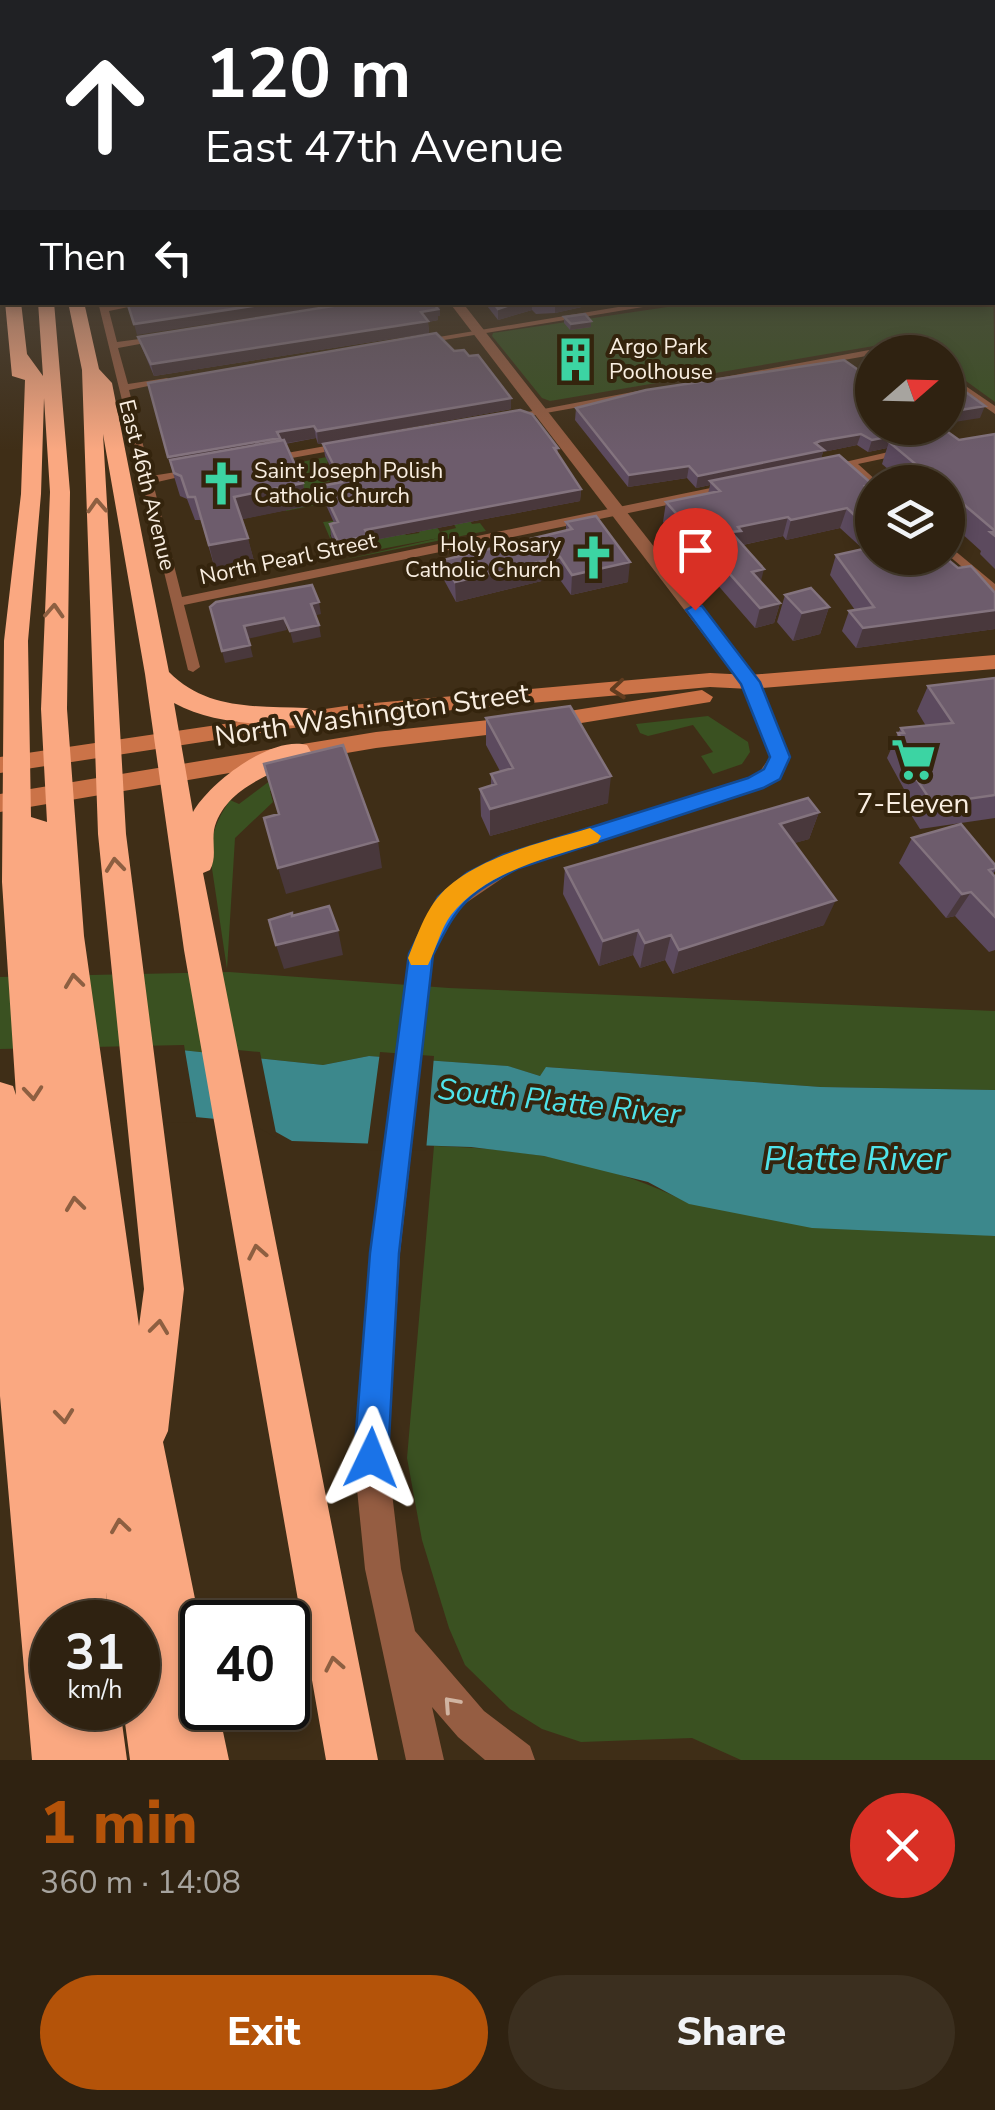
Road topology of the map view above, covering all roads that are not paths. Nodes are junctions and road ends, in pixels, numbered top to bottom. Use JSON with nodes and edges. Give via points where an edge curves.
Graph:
{"nodes":[{"id":1,"x":13,"y":305,"type":"edge"},
{"id":2,"x":46,"y":305,"type":"edge"},
{"id":3,"x":77,"y":305,"type":"edge"},
{"id":4,"x":457,"y":305,"type":"edge"},
{"id":5,"x":650,"y":305,"type":"edge"},
{"id":6,"x":103,"y":306,"type":"edge"},
{"id":7,"x":476,"y":332,"type":"junction"},
{"id":8,"x":168,"y":338,"type":"edge"},
{"id":9,"x":404,"y":344,"type":"edge"},
{"id":10,"x":113,"y":346,"type":"junction"},
{"id":11,"x":855,"y":355,"type":"edge"},
{"id":12,"x":19,"y":356,"type":"junction"},
{"id":13,"x":90,"y":370,"type":"junction"},
{"id":14,"x":178,"y":379,"type":"edge"},
{"id":15,"x":704,"y":382,"type":"edge"},
{"id":16,"x":123,"y":388,"type":"junction"},
{"id":17,"x":665,"y":389,"type":"edge"},
{"id":18,"x":965,"y":389,"type":"edge"},
{"id":19,"x":539,"y":411,"type":"junction"},
{"id":20,"x":995,"y":411,"type":"edge"},
{"id":21,"x":487,"y":420,"type":"edge"},
{"id":22,"x":354,"y":444,"type":"edge"},
{"id":23,"x":921,"y":448,"type":"edge"},
{"id":24,"x":259,"y":460,"type":"edge"},
{"id":25,"x":850,"y":463,"type":"junction"},
{"id":26,"x":855,"y":468,"type":"edge"},
{"id":27,"x":202,"y":470,"type":"edge"},
{"id":28,"x":815,"y":470,"type":"edge"},
{"id":29,"x":146,"y":480,"type":"junction"},
{"id":30,"x":738,"y":486,"type":"edge"},
{"id":31,"x":619,"y":511,"type":"junction"},
{"id":32,"x":965,"y":565,"type":"edge"},
{"id":33,"x":995,"y":591,"type":"edge"},
{"id":34,"x":176,"y":602,"type":"junction"},
{"id":35,"x":0,"y":607,"type":"edge"},
{"id":36,"x":995,"y":662,"type":"edge"},
{"id":37,"x":193,"y":667,"type":"dead end"},
{"id":38,"x":157,"y":674,"type":"junction"},
{"id":39,"x":750,"y":682,"type":"junction"},
{"id":40,"x":33,"y":712,"type":"junction"},
{"id":41,"x":306,"y":718,"type":"junction"},
{"id":42,"x":166,"y":738,"type":"junction"},
{"id":43,"x":298,"y":752,"type":"junction"},
{"id":44,"x":0,"y":764,"type":"edge"},
{"id":45,"x":172,"y":774,"type":"junction"},
{"id":46,"x":0,"y":803,"type":"edge"},
{"id":47,"x":200,"y":950,"type":"junction"},
{"id":48,"x":0,"y":1098,"type":"edge"},
{"id":49,"x":6,"y":1302,"type":"edge"},
{"id":50,"x":142,"y":1458,"type":"junction"},
{"id":51,"x":83,"y":1600,"type":"edge"},
{"id":52,"x":131,"y":1600,"type":"edge"},
{"id":53,"x":398,"y":1637,"type":"junction"},
{"id":54,"x":98,"y":1730,"type":"edge"},
{"id":55,"x":151,"y":1730,"type":"edge"},
{"id":56,"x":58,"y":1760,"type":"edge"},
{"id":57,"x":101,"y":1760,"type":"edge"},
{"id":58,"x":156,"y":1760,"type":"edge"},
{"id":59,"x":203,"y":1760,"type":"edge"},
{"id":60,"x":352,"y":1760,"type":"edge"},
{"id":61,"x":425,"y":1760,"type":"edge"},
{"id":62,"x":516,"y":1760,"type":"edge"}],
"edges":[{"from":1,"to":12,"type":"highway"},
{"from":40,"to":2,"type":"highway","one_way":true,"via":[[34,614],[45,521],[60,492]]},
{"from":3,"to":13,"type":"highway"},
{"from":4,"to":7,"type":"street"},
{"from":5,"to":7,"type":"street"},
{"from":6,"to":10,"type":"street","name":"East 46th Avenue"},
{"from":7,"to":9,"type":"street"},
{"from":7,"to":19,"type":"street"},
{"from":8,"to":10,"type":"street"},
{"from":10,"to":16,"type":"street","name":"East 46th Avenue"},
{"from":11,"to":15,"type":"street"},
{"from":12,"to":35,"type":"highway","via":[[22,422]]},
{"from":12,"to":40,"type":"highway","via":[[34,376],[16,641]]},
{"from":13,"to":38,"type":"highway","via":[[103,383]]},
{"from":50,"to":13,"type":"highway","one_way":true,"via":[[164,1289],[128,995],[104,709]]},
{"from":14,"to":16,"type":"street"},
{"from":16,"to":29,"type":"street","name":"East 46th Avenue"},
{"from":17,"to":19,"type":"street"},
{"from":18,"to":20,"type":"street"},
{"from":19,"to":21,"type":"street"},
{"from":19,"to":31,"type":"street"},
{"from":22,"to":24,"type":"street"},
{"from":23,"to":25,"type":"street"},
{"from":25,"to":26,"type":"street"},
{"from":25,"to":28,"type":"street"},
{"from":27,"to":29,"type":"street"},
{"from":29,"to":34,"type":"street","name":"East 46th Avenue"},
{"from":30,"to":31,"type":"street","name":"North Pearl Street"},
{"from":31,"to":34,"type":"street","name":"North Pearl Street"},
{"from":31,"to":39,"type":"street"},
{"from":32,"to":33,"type":"street"},
{"from":34,"to":37,"type":"street","name":"East 46th Avenue"},
{"from":36,"to":39,"type":"main road","name":"North Washington Street"},
{"from":38,"to":41,"type":"highway","via":[[185,700],[214,710]]},
{"from":38,"to":42,"type":"highway"},
{"from":39,"to":41,"type":"main road","name":"North Washington Street","one_way":true,"via":[[710,680]]},
{"from":39,"to":43,"type":"main road","name":"North Washington Street","via":[[714,695],[563,720]]},
{"from":39,"to":53,"type":"street","via":[[780,757],[772,774],[475,880],[441,910],[416,974],[384,1253],[371,1458]]},
{"from":50,"to":40,"type":"highway","one_way":true,"via":[[114,1302]]},
{"from":40,"to":51,"type":"highway","one_way":true,"via":[[16,882]]},
{"from":52,"to":40,"type":"highway","one_way":true,"via":[[48,992]]},
{"from":41,"to":42,"type":"main road","name":"North Washington Street"},
{"from":42,"to":44,"type":"main road","name":"North Washington Street"},
{"from":42,"to":45,"type":"highway"},
{"from":43,"to":45,"type":"main road","name":"North Washington Street"},
{"from":43,"to":47,"type":"highway","via":[[235,781],[200,828]]},
{"from":45,"to":46,"type":"main road","name":"North Washington Street"},
{"from":45,"to":47,"type":"highway"},
{"from":60,"to":47,"type":"highway","one_way":true},
{"from":48,"to":49,"type":"highway"},
{"from":49,"to":56,"type":"highway"},
{"from":50,"to":59,"type":"highway"},
{"from":53,"to":61,"type":"street"},
{"from":62,"to":53,"type":"street","one_way":true,"via":[[471,1724]]},
{"from":54,"to":57,"type":"highway"},
{"from":55,"to":58,"type":"highway"}]}
